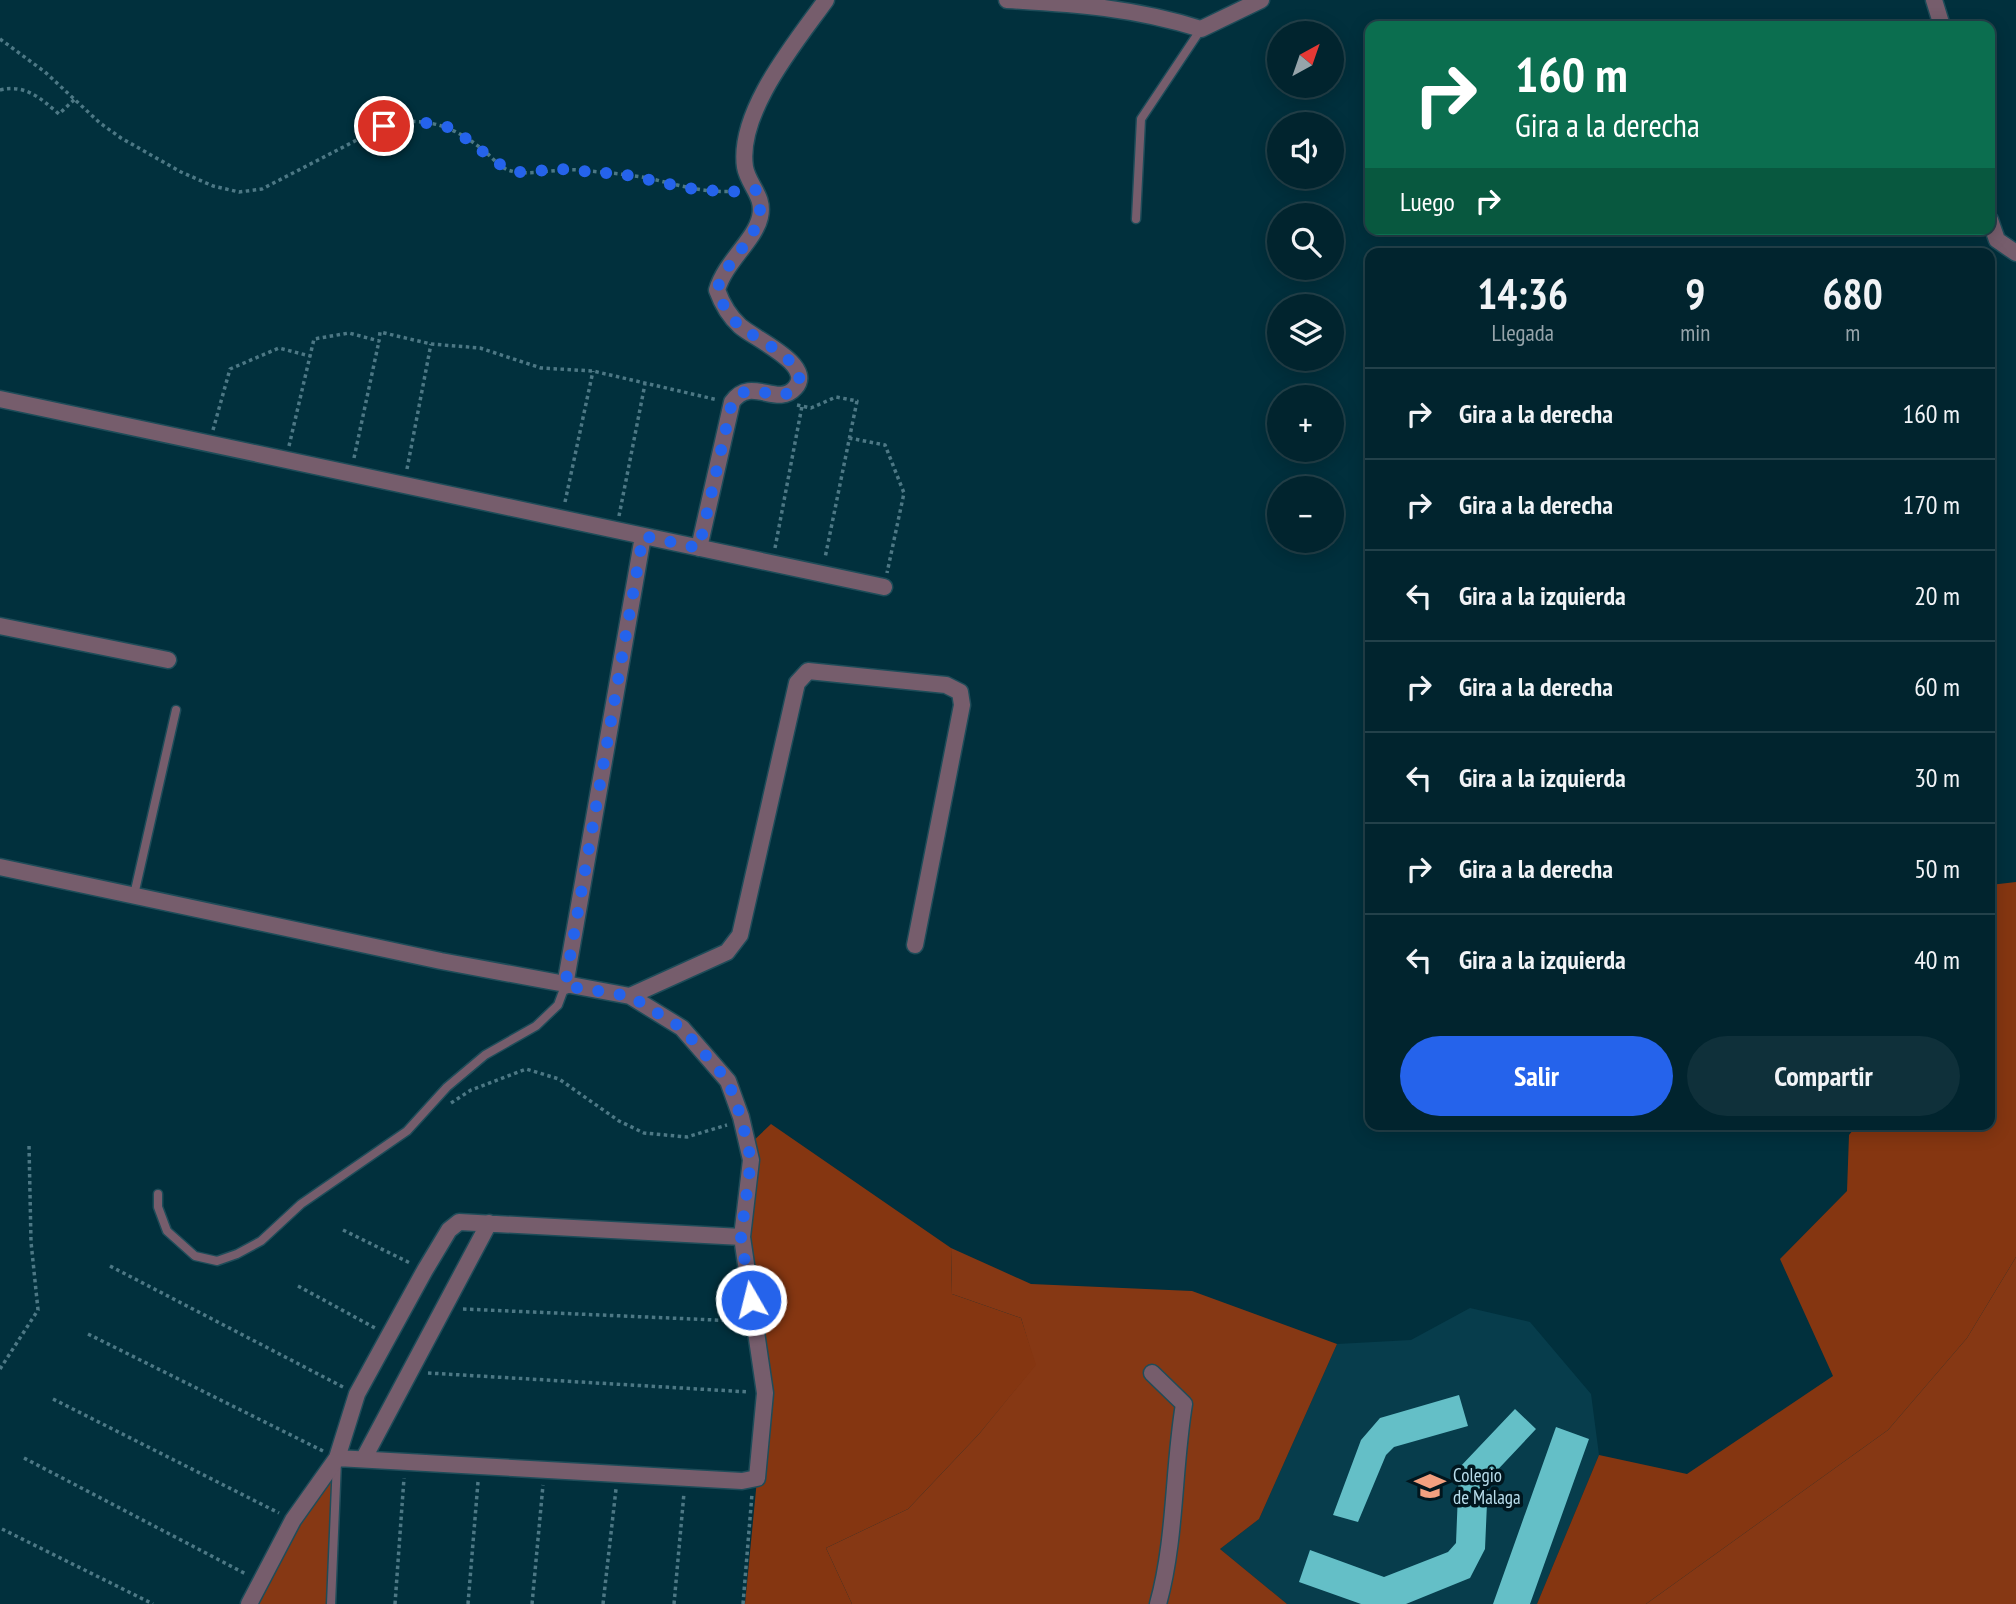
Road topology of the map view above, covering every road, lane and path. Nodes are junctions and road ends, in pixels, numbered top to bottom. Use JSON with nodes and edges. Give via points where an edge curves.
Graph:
{"nodes":[{"id":1,"x":826,"y":0,"type":"edge"},
{"id":2,"x":1007,"y":0,"type":"edge"},
{"id":3,"x":1261,"y":0,"type":"edge"},
{"id":4,"x":1934,"y":0,"type":"edge"},
{"id":5,"x":1940,"y":21,"type":"edge"},
{"id":6,"x":1201,"y":29,"type":"junction"},
{"id":7,"x":0,"y":39,"type":"edge"},
{"id":8,"x":0,"y":90,"type":"edge"},
{"id":9,"x":76,"y":98,"type":"junction"},
{"id":10,"x":757,"y":190,"type":"junction"},
{"id":11,"x":1136,"y":219,"type":"dead end"},
{"id":12,"x":1995,"y":234,"type":"edge"},
{"id":13,"x":2016,"y":253,"type":"edge"},
{"id":14,"x":379,"y":341,"type":"junction"},
{"id":15,"x":431,"y":344,"type":"junction"},
{"id":16,"x":310,"y":356,"type":"junction"},
{"id":17,"x":593,"y":371,"type":"junction"},
{"id":18,"x":645,"y":384,"type":"junction"},
{"id":19,"x":0,"y":399,"type":"edge"},
{"id":20,"x":732,"y":402,"type":"junction"},
{"id":21,"x":792,"y":404,"type":"dead end"},
{"id":22,"x":802,"y":406,"type":"junction"},
{"id":23,"x":849,"y":438,"type":"junction"},
{"id":24,"x":210,"y":443,"type":"junction"},
{"id":25,"x":286,"y":459,"type":"junction"},
{"id":26,"x":351,"y":473,"type":"junction"},
{"id":27,"x":404,"y":485,"type":"junction"},
{"id":28,"x":561,"y":518,"type":"junction"},
{"id":29,"x":616,"y":530,"type":"junction"},
{"id":30,"x":643,"y":536,"type":"junction"},
{"id":31,"x":699,"y":548,"type":"junction"},
{"id":32,"x":772,"y":563,"type":"junction"},
{"id":33,"x":822,"y":574,"type":"junction"},
{"id":34,"x":884,"y":587,"type":"joint"},
{"id":35,"x":0,"y":626,"type":"edge"},
{"id":36,"x":169,"y":660,"type":"dead end"},
{"id":37,"x":176,"y":710,"type":"dead end"},
{"id":38,"x":0,"y":867,"type":"edge"},
{"id":39,"x":134,"y":895,"type":"junction"},
{"id":40,"x":915,"y":945,"type":"dead end"},
{"id":41,"x":565,"y":986,"type":"junction"},
{"id":42,"x":630,"y":996,"type":"junction"},
{"id":43,"x":449,"y":1104,"type":"dead end"},
{"id":44,"x":741,"y":1117,"type":"junction"},
{"id":45,"x":29,"y":1145,"type":"dead end"},
{"id":46,"x":158,"y":1194,"type":"dead end"},
{"id":47,"x":489,"y":1223,"type":"junction"},
{"id":48,"x":343,"y":1230,"type":"dead end"},
{"id":49,"x":741,"y":1237,"type":"junction"},
{"id":50,"x":110,"y":1266,"type":"dead end"},
{"id":51,"x":425,"y":1270,"type":"junction"},
{"id":52,"x":298,"y":1286,"type":"dead end"},
{"id":53,"x":443,"y":1308,"type":"junction"},
{"id":54,"x":754,"y":1322,"type":"junction"},
{"id":55,"x":88,"y":1334,"type":"dead end"},
{"id":56,"x":389,"y":1336,"type":"junction"},
{"id":57,"x":0,"y":1369,"type":"edge"},
{"id":58,"x":409,"y":1372,"type":"junction"},
{"id":59,"x":1152,"y":1373,"type":"dead end"},
{"id":60,"x":765,"y":1393,"type":"junction"},
{"id":61,"x":357,"y":1394,"type":"junction"},
{"id":62,"x":53,"y":1399,"type":"dead end"},
{"id":63,"x":24,"y":1458,"type":"dead end"},
{"id":64,"x":337,"y":1458,"type":"junction"},
{"id":65,"x":364,"y":1458,"type":"junction"},
{"id":66,"x":405,"y":1462,"type":"junction"},
{"id":67,"x":479,"y":1466,"type":"junction"},
{"id":68,"x":544,"y":1468,"type":"junction"},
{"id":69,"x":617,"y":1473,"type":"junction"},
{"id":70,"x":685,"y":1477,"type":"junction"},
{"id":71,"x":755,"y":1478,"type":"junction"},
{"id":72,"x":293,"y":1520,"type":"junction"},
{"id":73,"x":2,"y":1528,"type":"dead end"},
{"id":74,"x":260,"y":1581,"type":"junction"},
{"id":75,"x":152,"y":1604,"type":"edge"},
{"id":76,"x":248,"y":1604,"type":"edge"},
{"id":77,"x":331,"y":1604,"type":"edge"},
{"id":78,"x":395,"y":1604,"type":"edge"},
{"id":79,"x":468,"y":1604,"type":"edge"},
{"id":80,"x":532,"y":1604,"type":"edge"},
{"id":81,"x":603,"y":1604,"type":"edge"},
{"id":82,"x":674,"y":1604,"type":"edge"},
{"id":83,"x":743,"y":1604,"type":"edge"},
{"id":84,"x":1158,"y":1604,"type":"edge"}],
"edges":[{"from":1,"to":10,"type":"street","via":[[771,80],[752,120],[745,169]]},
{"from":2,"to":6,"type":"street","via":[[1156,15]]},
{"from":3,"to":6,"type":"street"},
{"from":4,"to":5,"type":"street"},
{"from":6,"to":11,"type":"lane","via":[[1141,119]]},
{"from":7,"to":9,"type":"path"},
{"from":8,"to":9,"type":"path","via":[[29,90],[59,114]]},
{"from":9,"to":10,"type":"path","via":[[100,123],[157,160],[213,186],[239,192],[262,189],[400,121],[427,121],[455,130],[508,170],[561,169],[627,175],[687,188]]},
{"from":10,"to":20,"type":"street","via":[[761,214],[757,227],[721,276],[717,290],[740,327],[794,365],[800,379],[789,393],[752,390]]},
{"from":12,"to":13,"type":"street"},
{"from":14,"to":15,"type":"path","via":[[380,332]]},
{"from":14,"to":16,"type":"path","via":[[349,333],[314,339]]},
{"from":14,"to":26,"type":"path"},
{"from":15,"to":17,"type":"path","via":[[481,348],[541,368]]},
{"from":15,"to":27,"type":"path"},
{"from":16,"to":24,"type":"path","via":[[279,348],[230,369]]},
{"from":16,"to":25,"type":"path"},
{"from":17,"to":18,"type":"path"},
{"from":17,"to":28,"type":"path"},
{"from":18,"to":20,"type":"path"},
{"from":18,"to":29,"type":"path"},
{"from":19,"to":24,"type":"street"},
{"from":20,"to":31,"type":"street"},
{"from":21,"to":22,"type":"path"},
{"from":22,"to":23,"type":"path","via":[[811,408],[836,397],[857,401]]},
{"from":22,"to":32,"type":"path"},
{"from":23,"to":33,"type":"path"},
{"from":23,"to":34,"type":"path","via":[[885,445],[904,493]]},
{"from":24,"to":25,"type":"street"},
{"from":25,"to":26,"type":"street"},
{"from":26,"to":27,"type":"street"},
{"from":27,"to":28,"type":"street"},
{"from":28,"to":29,"type":"street"},
{"from":29,"to":30,"type":"street"},
{"from":30,"to":31,"type":"street"},
{"from":30,"to":41,"type":"street"},
{"from":31,"to":32,"type":"street"},
{"from":32,"to":33,"type":"street"},
{"from":33,"to":34,"type":"street"},
{"from":35,"to":36,"type":"street"},
{"from":37,"to":39,"type":"lane"},
{"from":38,"to":39,"type":"street"},
{"from":39,"to":41,"type":"street"},
{"from":40,"to":42,"type":"street","via":[[962,705],[960,692],[946,685],[808,671],[797,683],[740,935],[727,952]]},
{"from":41,"to":42,"type":"street"},
{"from":41,"to":46,"type":"lane","via":[[558,1005],[536,1026],[485,1055],[447,1087],[407,1131],[301,1204],[261,1241],[237,1254],[217,1261],[195,1256],[167,1231]]},
{"from":42,"to":44,"type":"street","via":[[682,1028],[728,1081]]},
{"from":43,"to":44,"type":"path","via":[[471,1090],[526,1069],[559,1079],[620,1121],[656,1136],[687,1138]]},
{"from":44,"to":49,"type":"street","via":[[751,1160]]},
{"from":45,"to":57,"type":"path","via":[[38,1310]]},
{"from":47,"to":49,"type":"street"},
{"from":47,"to":51,"type":"street","via":[[458,1222]]},
{"from":47,"to":53,"type":"street"},
{"from":48,"to":51,"type":"path"},
{"from":49,"to":54,"type":"street"},
{"from":50,"to":61,"type":"path"},
{"from":51,"to":56,"type":"street"},
{"from":52,"to":56,"type":"path"},
{"from":53,"to":54,"type":"path"},
{"from":53,"to":58,"type":"street"},
{"from":54,"to":60,"type":"street"},
{"from":55,"to":64,"type":"path"},
{"from":56,"to":61,"type":"street"},
{"from":58,"to":60,"type":"path"},
{"from":58,"to":65,"type":"street"},
{"from":59,"to":84,"type":"street","via":[[1184,1404],[1168,1569]]},
{"from":60,"to":71,"type":"street"},
{"from":61,"to":64,"type":"street"},
{"from":62,"to":72,"type":"path"},
{"from":63,"to":74,"type":"path"},
{"from":64,"to":65,"type":"street"},
{"from":64,"to":72,"type":"street"},
{"from":64,"to":77,"type":"lane"},
{"from":65,"to":66,"type":"street"},
{"from":66,"to":67,"type":"street"},
{"from":66,"to":78,"type":"path"},
{"from":67,"to":68,"type":"street"},
{"from":67,"to":79,"type":"path"},
{"from":68,"to":69,"type":"street"},
{"from":68,"to":80,"type":"path"},
{"from":69,"to":70,"type":"street"},
{"from":69,"to":81,"type":"path"},
{"from":70,"to":71,"type":"street"},
{"from":70,"to":82,"type":"path"},
{"from":71,"to":83,"type":"path"},
{"from":72,"to":74,"type":"street"},
{"from":73,"to":75,"type":"path"},
{"from":74,"to":76,"type":"street"}]}
